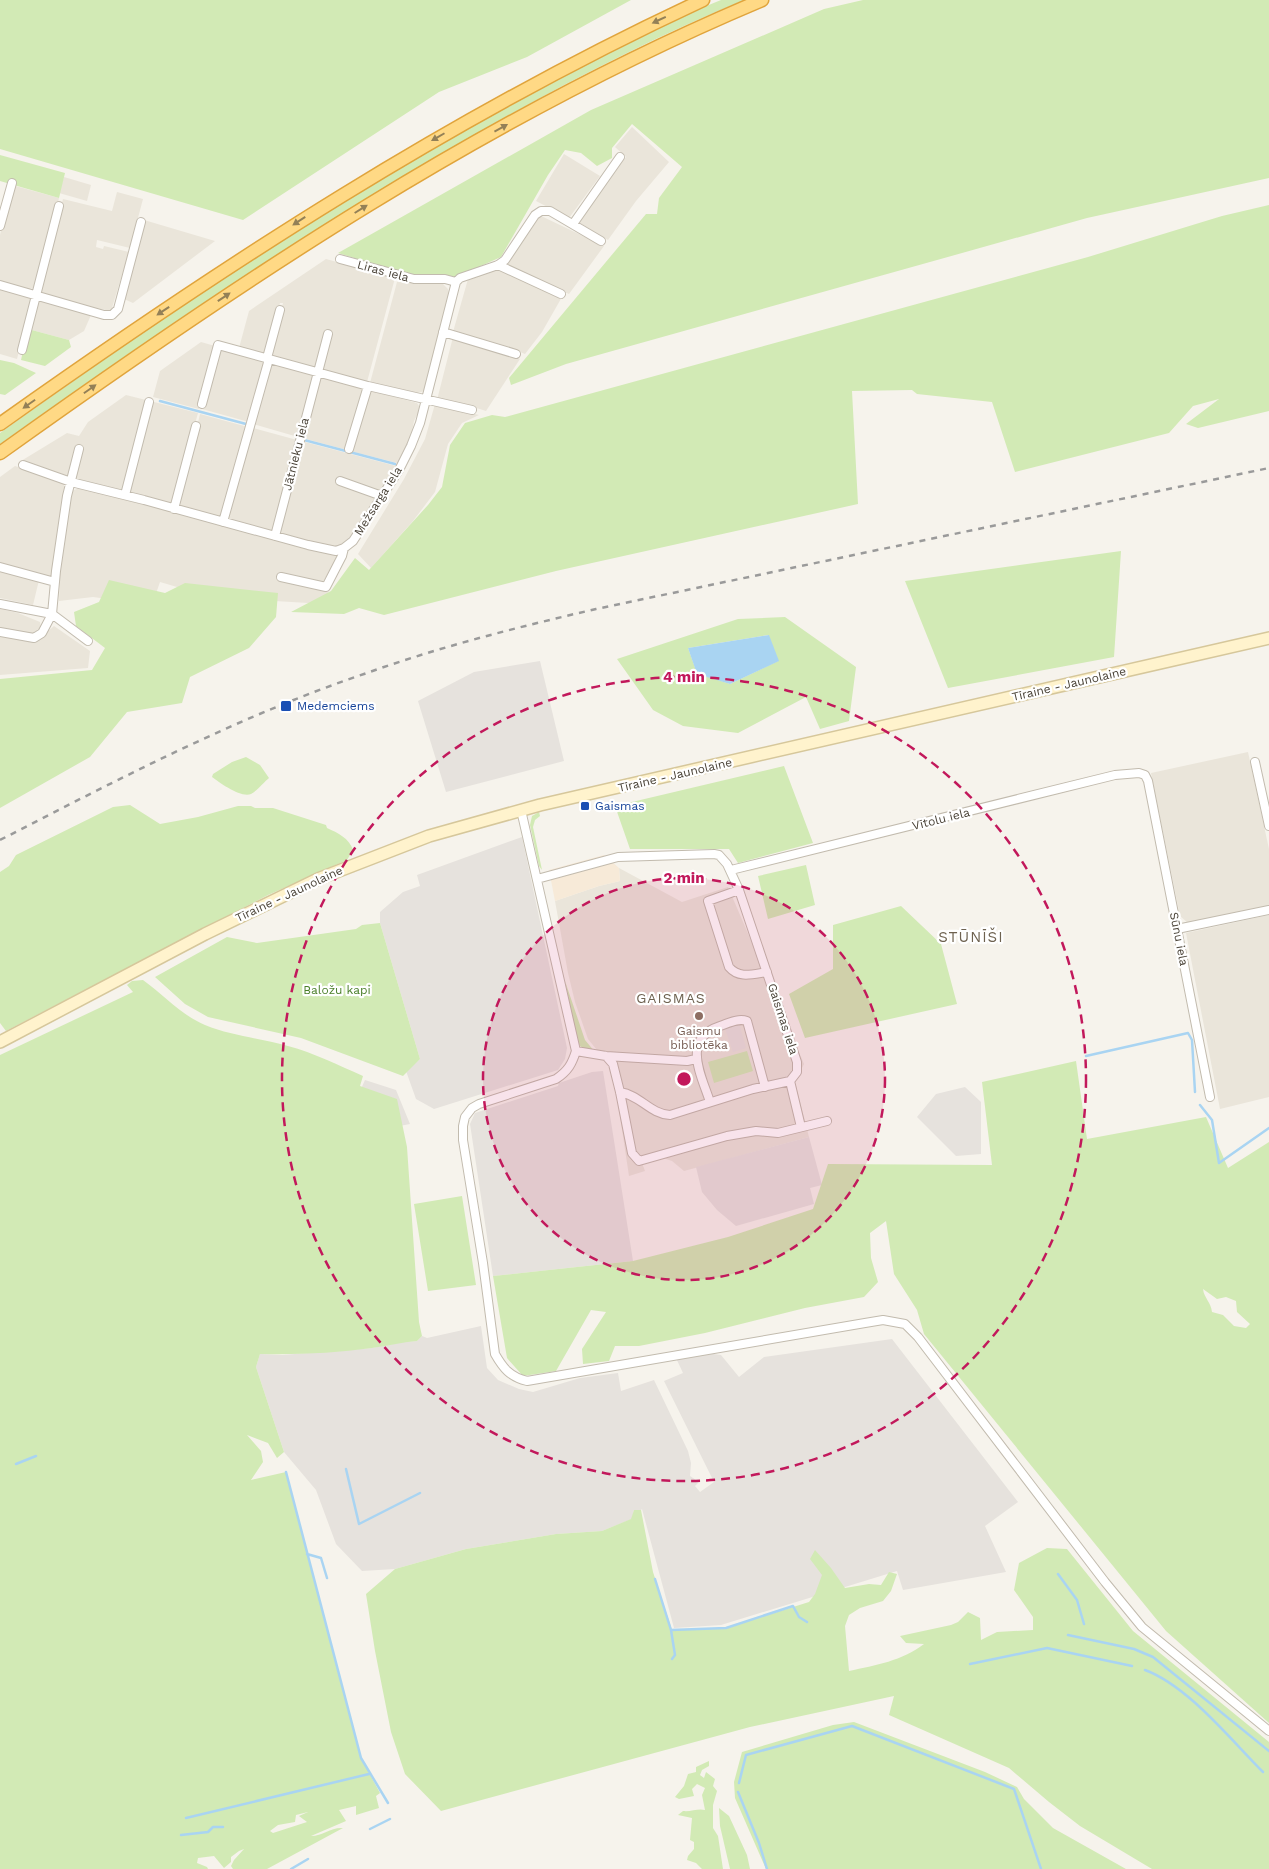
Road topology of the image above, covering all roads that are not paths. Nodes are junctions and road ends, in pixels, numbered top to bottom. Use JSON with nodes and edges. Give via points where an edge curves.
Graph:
{"nodes":[{"id":1,"x":703,"y":0,"type":"edge"},
{"id":2,"x":762,"y":0,"type":"edge"},
{"id":3,"x":620,"y":157,"type":"dead end"},
{"id":4,"x":12,"y":182,"type":"dead end"},
{"id":5,"x":59,"y":206,"type":"dead end"},
{"id":6,"x":141,"y":222,"type":"dead end"},
{"id":7,"x":573,"y":224,"type":"junction"},
{"id":8,"x":0,"y":226,"type":"edge"},
{"id":9,"x":601,"y":241,"type":"dead end"},
{"id":10,"x":340,"y":259,"type":"dead end"},
{"id":11,"x":498,"y":265,"type":"junction"},
{"id":12,"x":456,"y":282,"type":"junction"},
{"id":13,"x":0,"y":285,"type":"edge"},
{"id":14,"x":35,"y":294,"type":"junction"},
{"id":15,"x":561,"y":294,"type":"dead end"},
{"id":16,"x":280,"y":310,"type":"dead end"},
{"id":17,"x":443,"y":332,"type":"junction"},
{"id":18,"x":328,"y":334,"type":"dead end"},
{"id":19,"x":22,"y":350,"type":"dead end"},
{"id":20,"x":516,"y":354,"type":"dead end"},
{"id":21,"x":268,"y":359,"type":"junction"},
{"id":22,"x":317,"y":372,"type":"junction"},
{"id":23,"x":368,"y":386,"type":"junction"},
{"id":24,"x":425,"y":400,"type":"junction"},
{"id":25,"x":150,"y":402,"type":"dead end"},
{"id":26,"x":202,"y":404,"type":"dead end"},
{"id":27,"x":472,"y":410,"type":"dead end"},
{"id":28,"x":0,"y":424,"type":"edge"},
{"id":29,"x":196,"y":426,"type":"dead end"},
{"id":30,"x":79,"y":450,"type":"dead end"},
{"id":31,"x":349,"y":450,"type":"dead end"},
{"id":32,"x":0,"y":453,"type":"edge"},
{"id":33,"x":23,"y":465,"type":"dead end"},
{"id":34,"x":340,"y":481,"type":"dead end"},
{"id":35,"x":71,"y":482,"type":"junction"},
{"id":36,"x":125,"y":495,"type":"junction"},
{"id":37,"x":382,"y":496,"type":"junction"},
{"id":38,"x":174,"y":509,"type":"junction"},
{"id":39,"x":223,"y":522,"type":"junction"},
{"id":40,"x":275,"y":536,"type":"junction"},
{"id":41,"x":344,"y":548,"type":"junction"},
{"id":42,"x":0,"y":567,"type":"edge"},
{"id":43,"x":281,"y":577,"type":"dead end"},
{"id":44,"x":55,"y":582,"type":"junction"},
{"id":45,"x":0,"y":604,"type":"edge"},
{"id":46,"x":52,"y":614,"type":"junction"},
{"id":47,"x":0,"y":632,"type":"edge"},
{"id":48,"x":1269,"y":638,"type":"edge"},
{"id":49,"x":88,"y":640,"type":"dead end"},
{"id":50,"x":1255,"y":762,"type":"dead end"},
{"id":51,"x":1148,"y":781,"type":"joint"},
{"id":52,"x":521,"y":810,"type":"junction"},
{"id":53,"x":1269,"y":826,"type":"edge"},
{"id":54,"x":731,"y":870,"type":"junction"},
{"id":55,"x":536,"y":879,"type":"junction"},
{"id":56,"x":739,"y":890,"type":"junction"},
{"id":57,"x":1269,"y":910,"type":"edge"},
{"id":58,"x":1177,"y":929,"type":"junction"},
{"id":59,"x":767,"y":972,"type":"junction"},
{"id":60,"x":0,"y":1042,"type":"edge"},
{"id":61,"x":576,"y":1051,"type":"junction"},
{"id":62,"x":606,"y":1056,"type":"junction"},
{"id":63,"x":696,"y":1059,"type":"junction"},
{"id":64,"x":790,"y":1081,"type":"junction"},
{"id":65,"x":765,"y":1086,"type":"junction"},
{"id":66,"x":620,"y":1092,"type":"junction"},
{"id":67,"x":1210,"y":1097,"type":"dead end"},
{"id":68,"x":710,"y":1102,"type":"junction"},
{"id":69,"x":827,"y":1121,"type":"dead end"},
{"id":70,"x":801,"y":1127,"type":"junction"},
{"id":71,"x":1269,"y":1731,"type":"edge"}],
"edges":[{"from":1,"to":28,"type":"highway","one_way":true,"via":[[529,87],[374,174],[223,270]]},
{"from":32,"to":2,"type":"highway","one_way":true,"via":[[177,329],[364,207],[579,85]]},
{"from":3,"to":7,"type":"street"},
{"from":4,"to":8,"type":"street"},
{"from":5,"to":14,"type":"street"},
{"from":6,"to":14,"type":"street","via":[[118,309],[112,315]]},
{"from":7,"to":9,"type":"street"},
{"from":7,"to":11,"type":"street","via":[[550,211],[541,211]]},
{"from":10,"to":12,"type":"street","name":"Liras iela","via":[[414,279]]},
{"from":11,"to":12,"type":"street"},
{"from":11,"to":15,"type":"street"},
{"from":12,"to":17,"type":"street","name":"Mežsarga iela"},
{"from":13,"to":14,"type":"street"},
{"from":14,"to":19,"type":"street"},
{"from":16,"to":21,"type":"street"},
{"from":17,"to":20,"type":"street"},
{"from":17,"to":24,"type":"street","name":"Mežsarga iela"},
{"from":18,"to":22,"type":"street","name":"Jātnieku iela"},
{"from":21,"to":22,"type":"street"},
{"from":21,"to":26,"type":"street","via":[[218,345]]},
{"from":21,"to":39,"type":"street"},
{"from":22,"to":23,"type":"street"},
{"from":22,"to":40,"type":"street","name":"Jātnieku iela"},
{"from":23,"to":24,"type":"street"},
{"from":23,"to":31,"type":"street"},
{"from":24,"to":27,"type":"street"},
{"from":24,"to":37,"type":"street","name":"Mežsarga iela","via":[[411,446]]},
{"from":25,"to":36,"type":"street"},
{"from":29,"to":38,"type":"street"},
{"from":30,"to":35,"type":"street"},
{"from":33,"to":35,"type":"street"},
{"from":34,"to":37,"type":"street"},
{"from":35,"to":36,"type":"street"},
{"from":35,"to":44,"type":"street"},
{"from":36,"to":38,"type":"street"},
{"from":37,"to":41,"type":"street","name":"Mežsarga iela","via":[[364,527]]},
{"from":38,"to":39,"type":"street"},
{"from":39,"to":40,"type":"street"},
{"from":40,"to":41,"type":"street","via":[[336,551]]},
{"from":41,"to":43,"type":"street","via":[[326,587]]},
{"from":42,"to":44,"type":"street"},
{"from":44,"to":46,"type":"street"},
{"from":45,"to":46,"type":"street"},
{"from":46,"to":47,"type":"street","via":[[42,633],[34,638]]},
{"from":46,"to":49,"type":"street"},
{"from":48,"to":52,"type":"main road","name":"Tīraine - Jaunolaine"},
{"from":50,"to":53,"type":"street"},
{"from":51,"to":54,"type":"street","name":"Vītolu iela","via":[[1145,775],[1138,773],[1115,774]]},
{"from":51,"to":58,"type":"street","name":"Sūnu iela"},
{"from":52,"to":55,"type":"street"},
{"from":52,"to":60,"type":"main road","name":"Tīraine - Jaunolaine","via":[[429,836],[318,879],[205,934]]},
{"from":54,"to":55,"type":"street","name":"Gaismas iela","via":[[724,859],[714,854],[637,856],[614,858]]},
{"from":54,"to":56,"type":"street","name":"Gaismas iela"},
{"from":55,"to":61,"type":"street"},
{"from":56,"to":59,"type":"street","name":"Gaismas iela"},
{"from":56,"to":59,"type":"street","via":[[708,901],[728,967],[743,975]]},
{"from":57,"to":58,"type":"street"},
{"from":58,"to":67,"type":"street","name":"Sūnu iela"},
{"from":59,"to":64,"type":"street","name":"Gaismas iela","via":[[797,1062],[797,1072]]},
{"from":61,"to":62,"type":"street"},
{"from":61,"to":71,"type":"street","via":[[567,1072],[556,1079],[472,1108],[463,1130],[495,1354],[508,1372],[527,1381],[883,1320],[905,1324],[1142,1627]]},
{"from":62,"to":63,"type":"street"},
{"from":62,"to":66,"type":"street","via":[[613,1064]]},
{"from":63,"to":65,"type":"street","via":[[697,1049],[708,1030],[742,1019],[747,1021]]},
{"from":63,"to":68,"type":"street"},
{"from":64,"to":65,"type":"street"},
{"from":64,"to":70,"type":"street","name":"Gaismas iela"},
{"from":65,"to":68,"type":"street"},
{"from":66,"to":68,"type":"street","via":[[628,1093],[661,1114],[670,1115]]},
{"from":66,"to":70,"type":"street","via":[[632,1153],[639,1161],[727,1136],[756,1131],[778,1133]]},
{"from":69,"to":70,"type":"street"}]}
